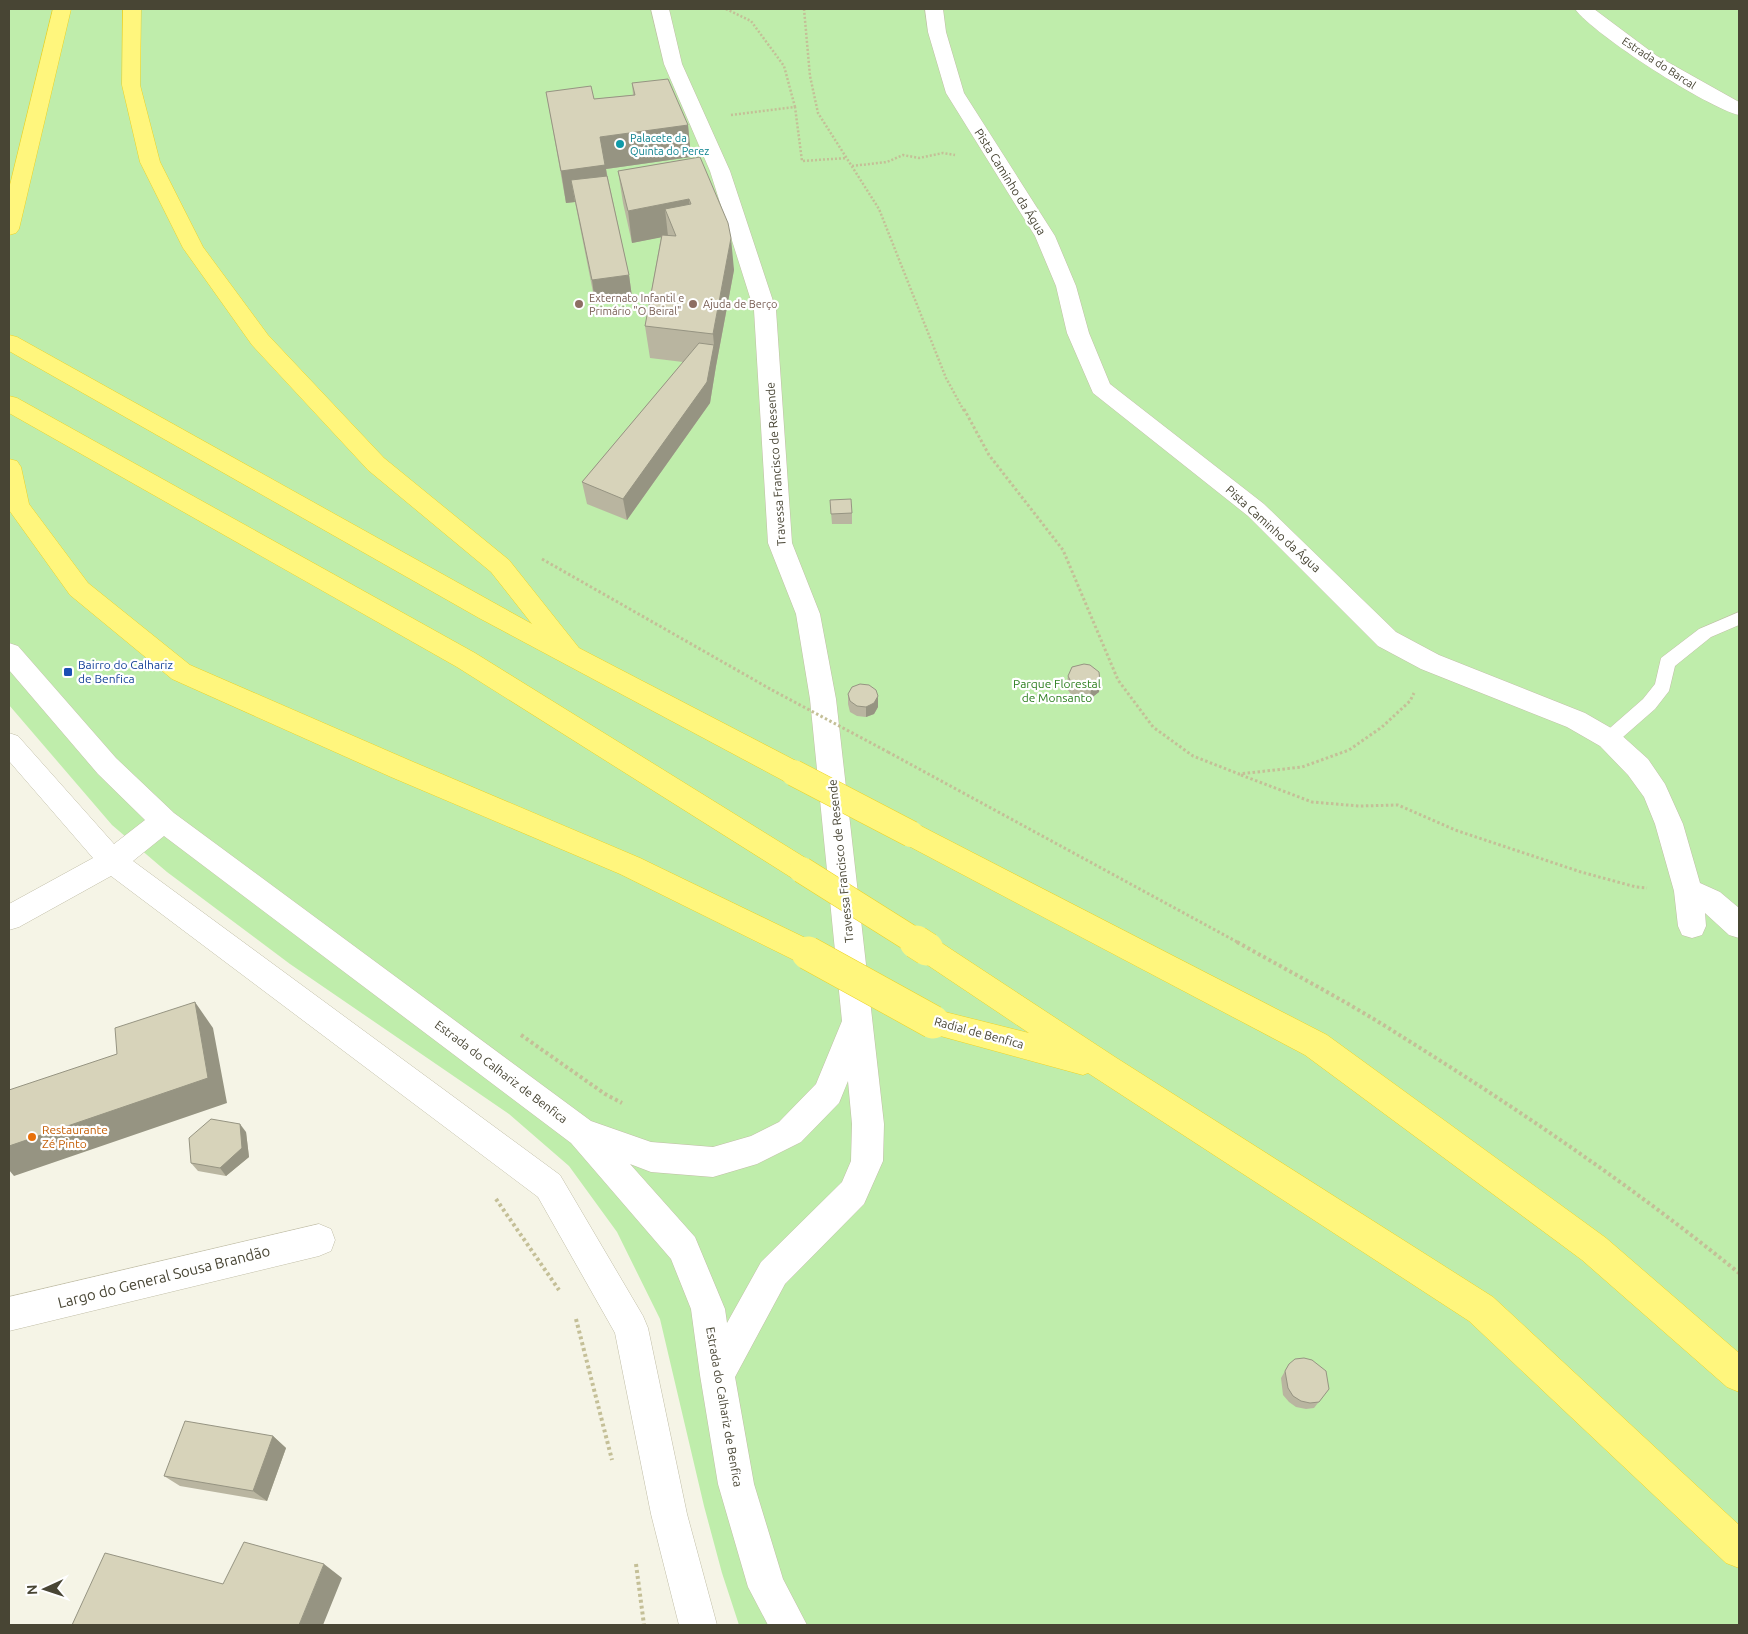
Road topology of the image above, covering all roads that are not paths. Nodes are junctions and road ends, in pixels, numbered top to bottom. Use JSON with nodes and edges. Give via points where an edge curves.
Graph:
{"nodes":[{"id":1,"x":62,"y":9,"type":"edge"},
{"id":2,"x":132,"y":9,"type":"edge"},
{"id":3,"x":660,"y":9,"type":"edge"},
{"id":4,"x":934,"y":9,"type":"edge"},
{"id":5,"x":1584,"y":9,"type":"edge"},
{"id":6,"x":1739,"y":109,"type":"edge"},
{"id":7,"x":9,"y":229,"type":"edge"},
{"id":8,"x":9,"y":342,"type":"edge"},
{"id":9,"x":9,"y":403,"type":"edge"},
{"id":10,"x":9,"y":467,"type":"edge"},
{"id":11,"x":1739,"y":618,"type":"edge"},
{"id":12,"x":9,"y":653,"type":"edge"},
{"id":13,"x":574,"y":659,"type":"junction"},
{"id":14,"x":1609,"y":739,"type":"junction"},
{"id":15,"x":9,"y":743,"type":"edge"},
{"id":16,"x":164,"y":821,"type":"junction"},
{"id":17,"x":112,"y":861,"type":"junction"},
{"id":18,"x":1688,"y":891,"type":"junction"},
{"id":19,"x":9,"y":918,"type":"edge"},
{"id":20,"x":1692,"y":926,"type":"dead end"},
{"id":21,"x":1739,"y":926,"type":"edge"},
{"id":22,"x":857,"y":1019,"type":"junction"},
{"id":23,"x":1104,"y":1066,"type":"junction"},
{"id":24,"x":582,"y":1133,"type":"junction"},
{"id":25,"x":320,"y":1240,"type":"dead end"},
{"id":26,"x":9,"y":1314,"type":"edge"},
{"id":27,"x":717,"y":1375,"type":"junction"},
{"id":28,"x":1739,"y":1375,"type":"edge"},
{"id":29,"x":1739,"y":1550,"type":"edge"},
{"id":30,"x":698,"y":1625,"type":"edge"},
{"id":31,"x":788,"y":1625,"type":"edge"}],
"edges":[{"from":1,"to":7,"type":"highway"},
{"from":2,"to":13,"type":"highway","via":[[131,86],[150,162],[193,248],[260,340],[376,464],[500,566]]},
{"from":3,"to":22,"type":"street","name":"Travessa Francisco de Resende","via":[[673,64],[720,171],[765,310],[780,543],[808,614],[823,699]]},
{"from":4,"to":14,"type":"street","name":"Pista Caminho da Água","via":[[937,32],[955,92],[1044,236],[1066,286],[1078,333],[1101,388],[1256,510],[1387,639],[1430,662],[1576,720]]},
{"from":5,"to":6,"type":"street","name":"Estrada do Barcal","via":[[1593,19],[1682,80]]},
{"from":8,"to":13,"type":"highway"},
{"from":9,"to":23,"type":"highway","bridge":true,"via":[[466,660],[927,949]]},
{"from":10,"to":23,"type":"highway","name":"Radial de Benfica","bridge":true,"via":[[18,506],[80,589],[181,672],[630,866],[808,953],[933,1022]]},
{"from":11,"to":14,"type":"lane","via":[[1705,633],[1667,663],[1663,686],[1649,704]]},
{"from":12,"to":16,"type":"street","name":"Estrada do Calhariz de Benfica","via":[[106,766]]},
{"from":13,"to":28,"type":"highway","bridge":true,"via":[[1316,1044],[1594,1249]]},
{"from":14,"to":18,"type":"street","name":"Pista Caminho da Água","via":[[1638,767],[1655,792],[1669,824]]},
{"from":15,"to":17,"type":"street"},
{"from":16,"to":17,"type":"street"},
{"from":16,"to":24,"type":"street","name":"Estrada do Calhariz de Benfica"},
{"from":17,"to":19,"type":"street"},
{"from":17,"to":30,"type":"street","via":[[549,1186],[631,1328],[668,1514]]},
{"from":18,"to":20,"type":"street","name":"Pista Caminho da Água"},
{"from":18,"to":21,"type":"street","via":[[1712,901]]},
{"from":22,"to":24,"type":"street","name":"Travessa Francisco de Resende","via":[[828,1093],[790,1132],[757,1149],[713,1162],[651,1157]]},
{"from":22,"to":27,"type":"street","name":"Travessa Francisco de Resende","via":[[868,1124],[867,1161],[853,1193],[773,1273]]},
{"from":23,"to":29,"type":"highway","via":[[1481,1309]]},
{"from":24,"to":27,"type":"street","name":"Estrada do Calhariz de Benfica","via":[[683,1248],[708,1309]]},
{"from":25,"to":26,"type":"street","name":"Largo do General Sousa Brandão"},
{"from":27,"to":31,"type":"street","name":"Estrada do Calhariz de Benfica","via":[[736,1484],[767,1587]]}]}
